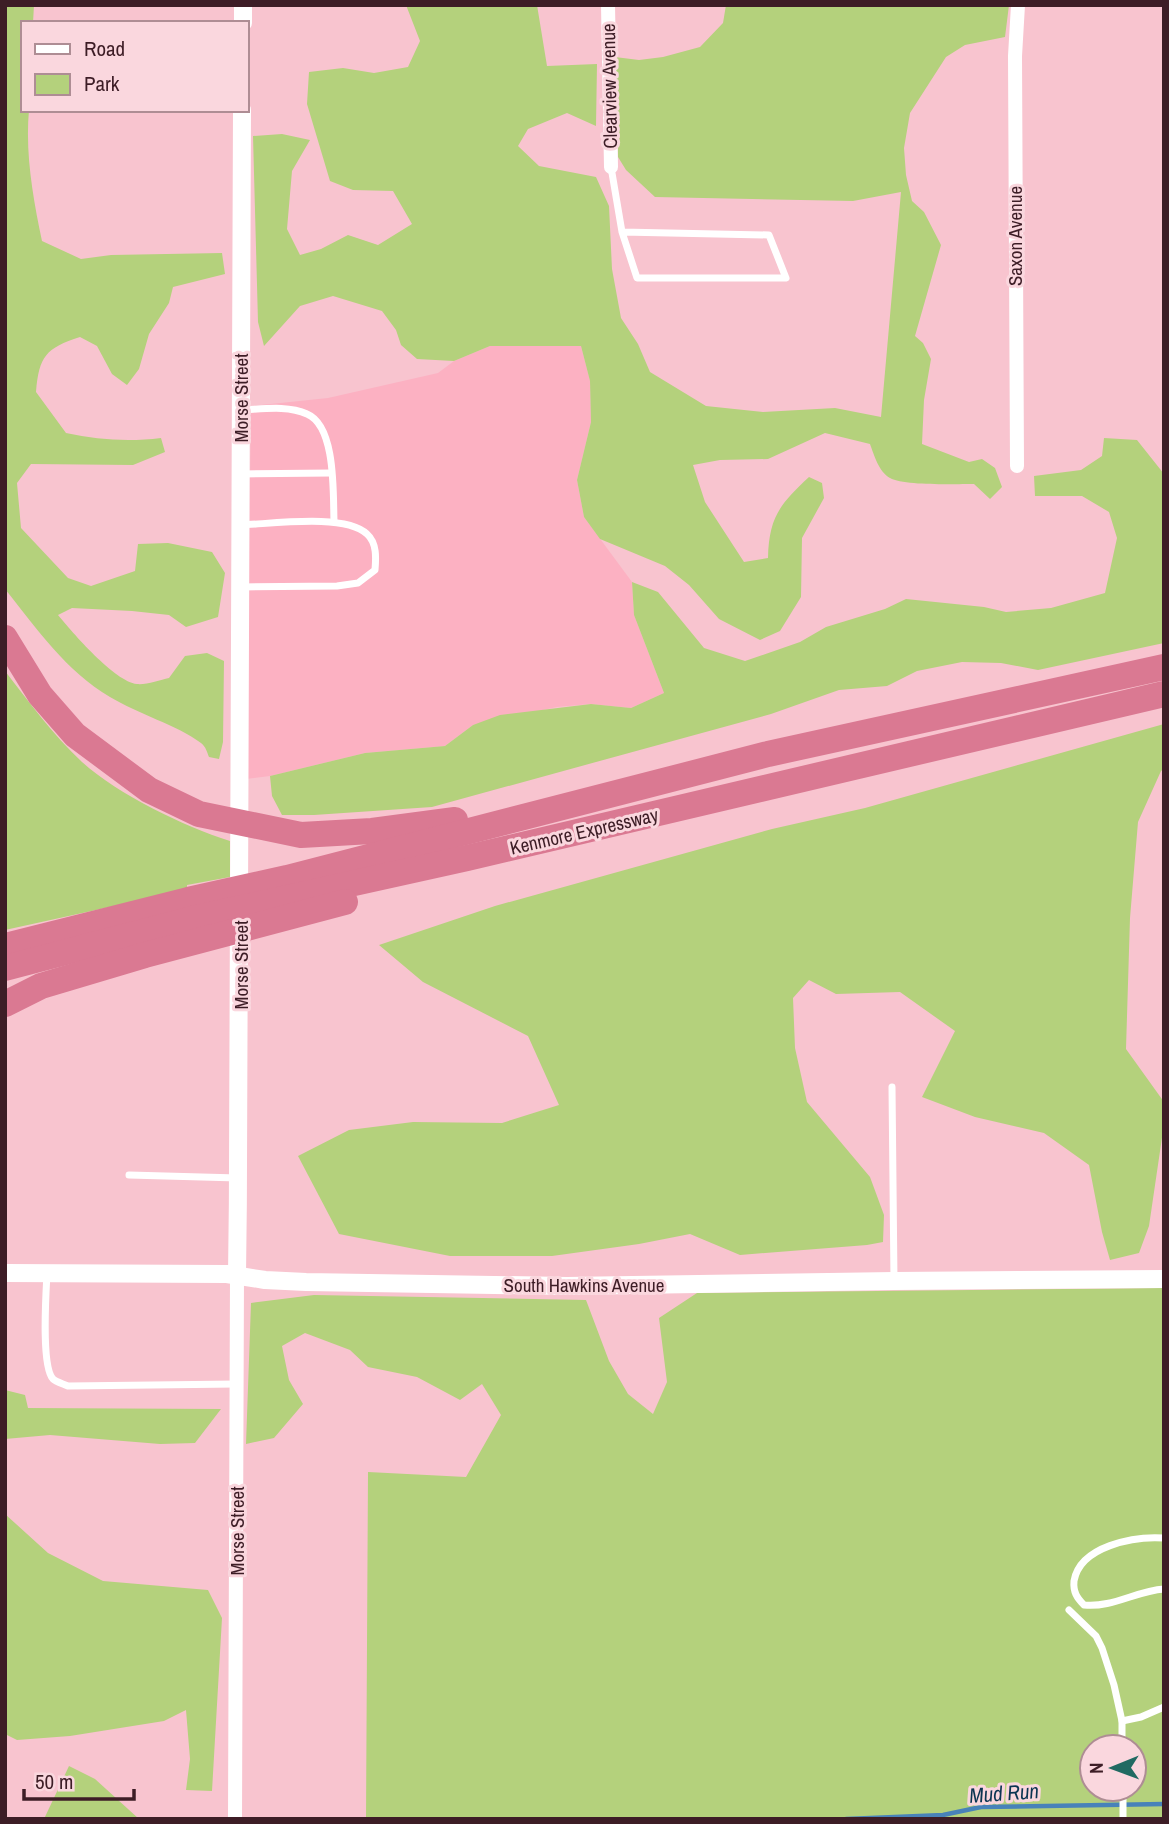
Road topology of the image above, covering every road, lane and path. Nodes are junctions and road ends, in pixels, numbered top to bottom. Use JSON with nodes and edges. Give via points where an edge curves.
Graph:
{"nodes":[{"id":1,"x":608,"y":5,"type":"edge"},
{"id":2,"x":1018,"y":5,"type":"edge"},
{"id":3,"x":242,"y":112,"type":"edge"},
{"id":4,"x":611,"y":167,"type":"joint"},
{"id":5,"x":622,"y":232,"type":"junction"},
{"id":6,"x":241,"y":410,"type":"junction"},
{"id":7,"x":1017,"y":466,"type":"dead end"},
{"id":8,"x":241,"y":474,"type":"junction"},
{"id":9,"x":331,"y":474,"type":"junction"},
{"id":10,"x":334,"y":521,"type":"junction"},
{"id":11,"x":240,"y":525,"type":"junction"},
{"id":12,"x":240,"y":587,"type":"junction"},
{"id":13,"x":5,"y":638,"type":"edge"},
{"id":14,"x":1164,"y":667,"type":"edge"},
{"id":15,"x":1164,"y":694,"type":"edge"},
{"id":16,"x":581,"y":803,"type":"junction"},
{"id":17,"x":289,"y":897,"type":"junction"},
{"id":18,"x":190,"y":920,"type":"junction"},
{"id":19,"x":5,"y":946,"type":"edge"},
{"id":20,"x":5,"y":968,"type":"edge"},
{"id":21,"x":5,"y":1004,"type":"edge"},
{"id":22,"x":892,"y":1087,"type":"dead end"},
{"id":23,"x":130,"y":1175,"type":"dead end"},
{"id":24,"x":239,"y":1178,"type":"junction"},
{"id":25,"x":5,"y":1273,"type":"edge"},
{"id":26,"x":47,"y":1273,"type":"junction"},
{"id":27,"x":237,"y":1275,"type":"junction"},
{"id":28,"x":1164,"y":1279,"type":"edge"},
{"id":29,"x":894,"y":1280,"type":"junction"},
{"id":30,"x":237,"y":1384,"type":"junction"},
{"id":31,"x":1164,"y":1538,"type":"edge"},
{"id":32,"x":1164,"y":1589,"type":"edge"},
{"id":33,"x":1069,"y":1610,"type":"dead end"},
{"id":34,"x":1164,"y":1707,"type":"edge"},
{"id":35,"x":1122,"y":1721,"type":"junction"},
{"id":36,"x":1122,"y":1733,"type":"edge"},
{"id":37,"x":235,"y":1819,"type":"edge"}],
"edges":[{"from":1,"to":4,"type":"street","name":"Clearview Avenue"},
{"from":2,"to":7,"type":"street","name":"Saxon Avenue"},
{"from":3,"to":6,"type":"street","name":"Morse Street"},
{"from":4,"to":5,"type":"lane"},
{"from":5,"to":5,"type":"lane","via":[[769,235],[786,278],[637,278]]},
{"from":6,"to":8,"type":"street","name":"Morse Street"},
{"from":6,"to":9,"type":"lane","via":[[283,408],[317,419],[326,439]]},
{"from":8,"to":9,"type":"lane"},
{"from":8,"to":11,"type":"street","name":"Morse Street"},
{"from":9,"to":10,"type":"lane"},
{"from":10,"to":11,"type":"lane"},
{"from":10,"to":12,"type":"lane","via":[[367,533],[376,552],[375,570],[358,583]]},
{"from":11,"to":12,"type":"street","name":"Morse Street"},
{"from":12,"to":24,"type":"street","name":"Morse Street"},
{"from":13,"to":16,"type":"highway","via":[[40,695],[75,735],[149,790],[214,819],[301,835],[372,831]]},
{"from":14,"to":16,"type":"highway","name":"Kenmore Expressway","via":[[768,754]]},
{"from":15,"to":17,"type":"highway","via":[[706,802],[532,853]]},
{"from":16,"to":17,"type":"highway"},
{"from":17,"to":18,"type":"highway"},
{"from":18,"to":19,"type":"highway"},
{"from":18,"to":20,"type":"highway"},
{"from":18,"to":21,"type":"highway"},
{"from":22,"to":29,"type":"lane"},
{"from":23,"to":24,"type":"lane"},
{"from":24,"to":27,"type":"street","name":"Morse Street"},
{"from":25,"to":26,"type":"street","name":"South Hawkins Avenue"},
{"from":26,"to":27,"type":"street","name":"South Hawkins Avenue"},
{"from":26,"to":30,"type":"lane","via":[[47,1369],[54,1379],[68,1386]]},
{"from":27,"to":29,"type":"street","name":"South Hawkins Avenue","via":[[306,1282],[567,1286]]},
{"from":27,"to":30,"type":"street","name":"Morse Street"},
{"from":28,"to":29,"type":"street","name":"South Hawkins Avenue"},
{"from":30,"to":37,"type":"street","name":"Morse Street"},
{"from":31,"to":32,"type":"lane","via":[[1122,1542],[1095,1551],[1080,1564],[1073,1585],[1084,1605],[1096,1606]]},
{"from":33,"to":35,"type":"lane","via":[[1096,1636]]},
{"from":34,"to":35,"type":"lane"},
{"from":35,"to":36,"type":"lane"}]}
